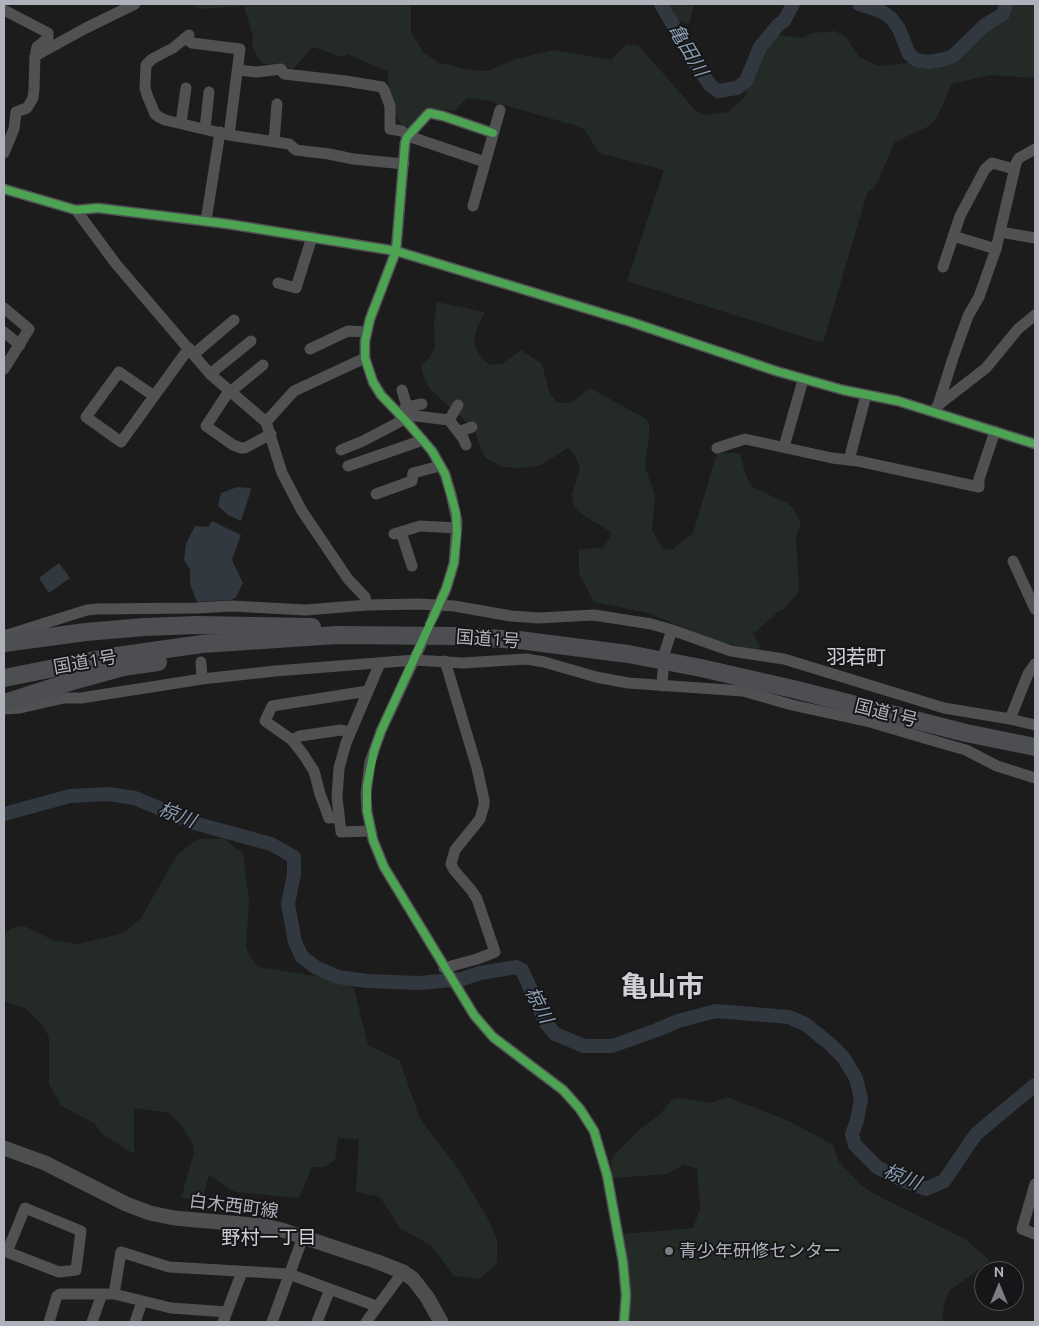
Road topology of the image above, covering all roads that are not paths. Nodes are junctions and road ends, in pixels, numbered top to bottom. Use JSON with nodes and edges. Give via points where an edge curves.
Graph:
{"nodes":[{"id":1,"x":135,"y":4,"type":"edge"},
{"id":2,"x":4,"y":10,"type":"edge"},
{"id":3,"x":35,"y":56,"type":"junction"},
{"id":4,"x":238,"y":70,"type":"junction"},
{"id":5,"x":186,"y":88,"type":"dead end"},
{"id":6,"x":210,"y":92,"type":"dead end"},
{"id":7,"x":277,"y":104,"type":"dead end"},
{"id":8,"x":500,"y":110,"type":"dead end"},
{"id":9,"x":181,"y":123,"type":"junction"},
{"id":10,"x":205,"y":128,"type":"junction"},
{"id":11,"x":493,"y":133,"type":"junction"},
{"id":12,"x":225,"y":134,"type":"junction"},
{"id":13,"x":408,"y":136,"type":"junction"},
{"id":14,"x":274,"y":141,"type":"junction"},
{"id":15,"x":1035,"y":149,"type":"edge"},
{"id":16,"x":4,"y":153,"type":"edge"},
{"id":17,"x":485,"y":162,"type":"junction"},
{"id":18,"x":404,"y":164,"type":"junction"},
{"id":19,"x":1014,"y":169,"type":"junction"},
{"id":20,"x":4,"y":189,"type":"edge"},
{"id":21,"x":473,"y":206,"type":"dead end"},
{"id":22,"x":76,"y":210,"type":"junction"},
{"id":23,"x":206,"y":221,"type":"junction"},
{"id":24,"x":1000,"y":232,"type":"junction"},
{"id":25,"x":954,"y":236,"type":"junction"},
{"id":26,"x":312,"y":237,"type":"junction"},
{"id":27,"x":1035,"y":238,"type":"edge"},
{"id":28,"x":996,"y":249,"type":"junction"},
{"id":29,"x":396,"y":251,"type":"junction"},
{"id":30,"x":942,"y":266,"type":"dead end"},
{"id":31,"x":278,"y":283,"type":"dead end"},
{"id":32,"x":4,"y":308,"type":"edge"},
{"id":33,"x":1035,"y":315,"type":"edge"},
{"id":34,"x":234,"y":320,"type":"dead end"},
{"id":35,"x":4,"y":332,"type":"edge"},
{"id":36,"x":367,"y":332,"type":"junction"},
{"id":37,"x":251,"y":341,"type":"dead end"},
{"id":38,"x":20,"y":345,"type":"junction"},
{"id":39,"x":310,"y":349,"type":"dead end"},
{"id":40,"x":191,"y":351,"type":"junction"},
{"id":41,"x":365,"y":358,"type":"junction"},
{"id":42,"x":6,"y":361,"type":"edge"},
{"id":43,"x":263,"y":365,"type":"dead end"},
{"id":44,"x":210,"y":374,"type":"junction"},
{"id":45,"x":803,"y":380,"type":"junction"},
{"id":46,"x":402,"y":390,"type":"dead end"},
{"id":47,"x":230,"y":391,"type":"junction"},
{"id":48,"x":866,"y":395,"type":"junction"},
{"id":49,"x":154,"y":396,"type":"junction"},
{"id":50,"x":422,"y":404,"type":"dead end"},
{"id":51,"x":458,"y":406,"type":"dead end"},
{"id":52,"x":936,"y":409,"type":"junction"},
{"id":53,"x":404,"y":413,"type":"junction"},
{"id":54,"x":449,"y":420,"type":"junction"},
{"id":55,"x":266,"y":422,"type":"junction"},
{"id":56,"x":472,"y":427,"type":"dead end"},
{"id":57,"x":995,"y":431,"type":"junction"},
{"id":58,"x":458,"y":432,"type":"junction"},
{"id":59,"x":271,"y":434,"type":"junction"},
{"id":60,"x":423,"y":440,"type":"junction"},
{"id":61,"x":1035,"y":444,"type":"edge"},
{"id":62,"x":466,"y":445,"type":"dead end"},
{"id":63,"x":784,"y":447,"type":"junction"},
{"id":64,"x":717,"y":448,"type":"dead end"},
{"id":65,"x":341,"y":450,"type":"dead end"},
{"id":66,"x":849,"y":460,"type":"junction"},
{"id":67,"x":348,"y":466,"type":"dead end"},
{"id":68,"x":440,"y":466,"type":"junction"},
{"id":69,"x":376,"y":494,"type":"dead end"},
{"id":70,"x":457,"y":528,"type":"junction"},
{"id":71,"x":1013,"y":561,"type":"dead end"},
{"id":72,"x":412,"y":566,"type":"dead end"},
{"id":73,"x":367,"y":606,"type":"junction"},
{"id":74,"x":1035,"y":609,"type":"edge"},
{"id":75,"x":437,"y":610,"type":"junction"},
{"id":76,"x":672,"y":630,"type":"junction"},
{"id":77,"x":337,"y":635,"type":"junction"},
{"id":78,"x":4,"y":636,"type":"edge"},
{"id":79,"x":455,"y":636,"type":"junction"},
{"id":80,"x":4,"y":643,"type":"edge"},
{"id":81,"x":420,"y":644,"type":"tunnel mouth"},
{"id":82,"x":666,"y":652,"type":"dead end"},
{"id":83,"x":414,"y":660,"type":"junction"},
{"id":84,"x":201,"y":662,"type":"dead end"},
{"id":85,"x":445,"y":662,"type":"junction"},
{"id":86,"x":380,"y":663,"type":"junction"},
{"id":87,"x":1035,"y":664,"type":"edge"},
{"id":88,"x":663,"y":671,"type":"dead end"},
{"id":89,"x":4,"y":678,"type":"edge"},
{"id":90,"x":202,"y":679,"type":"junction"},
{"id":91,"x":662,"y":686,"type":"junction"},
{"id":92,"x":368,"y":691,"type":"junction"},
{"id":93,"x":4,"y":703,"type":"edge"},
{"id":94,"x":4,"y":709,"type":"edge"},
{"id":95,"x":1010,"y":719,"type":"junction"},
{"id":96,"x":1035,"y":725,"type":"edge"},
{"id":97,"x":350,"y":732,"type":"junction"},
{"id":98,"x":966,"y":733,"type":"junction"},
{"id":99,"x":292,"y":740,"type":"junction"},
{"id":100,"x":1035,"y":747,"type":"edge"},
{"id":101,"x":1035,"y":755,"type":"edge"},
{"id":102,"x":1035,"y":778,"type":"edge"},
{"id":103,"x":339,"y":817,"type":"junction"},
{"id":104,"x":370,"y":831,"type":"junction"},
{"id":105,"x":446,"y":970,"type":"junction"},
{"id":106,"x":4,"y":1148,"type":"edge"},
{"id":107,"x":1035,"y":1184,"type":"edge"},
{"id":108,"x":1035,"y":1234,"type":"edge"},
{"id":109,"x":303,"y":1237,"type":"junction"},
{"id":110,"x":59,"y":1272,"type":"junction"},
{"id":111,"x":242,"y":1272,"type":"junction"},
{"id":112,"x":403,"y":1272,"type":"junction"},
{"id":113,"x":289,"y":1274,"type":"junction"},
{"id":114,"x":330,"y":1289,"type":"junction"},
{"id":115,"x":60,"y":1294,"type":"junction"},
{"id":116,"x":102,"y":1294,"type":"junction"},
{"id":117,"x":114,"y":1294,"type":"junction"},
{"id":118,"x":142,"y":1302,"type":"junction"},
{"id":119,"x":376,"y":1306,"type":"junction"},
{"id":120,"x":225,"y":1317,"type":"edge"},
{"id":121,"x":49,"y":1322,"type":"edge"},
{"id":122,"x":92,"y":1322,"type":"edge"},
{"id":123,"x":134,"y":1322,"type":"edge"},
{"id":124,"x":272,"y":1322,"type":"edge"},
{"id":125,"x":318,"y":1322,"type":"edge"},
{"id":126,"x":366,"y":1322,"type":"edge"},
{"id":127,"x":441,"y":1322,"type":"edge"},
{"id":128,"x":624,"y":1322,"type":"edge"}],
"edges":[{"from":1,"to":3,"type":"street"},
{"from":2,"to":3,"type":"street","via":[[48,33],[48,38],[37,47]]},
{"from":3,"to":16,"type":"street","via":[[33,98],[27,108],[16,112],[14,129]]},
{"from":4,"to":9,"type":"street","via":[[240,49],[192,43],[187,36],[147,63],[145,88],[155,114]]},
{"from":4,"to":12,"type":"street"},
{"from":4,"to":13,"type":"street","via":[[281,69],[284,74],[382,87],[390,106],[390,129]]},
{"from":5,"to":9,"type":"street"},
{"from":6,"to":10,"type":"street"},
{"from":7,"to":14,"type":"street"},
{"from":8,"to":11,"type":"street"},
{"from":9,"to":10,"type":"street"},
{"from":10,"to":12,"type":"street"},
{"from":11,"to":13,"type":"street","via":[[429,113]]},
{"from":11,"to":17,"type":"street"},
{"from":12,"to":14,"type":"street"},
{"from":12,"to":23,"type":"street"},
{"from":13,"to":17,"type":"street"},
{"from":13,"to":18,"type":"street"},
{"from":14,"to":18,"type":"street","via":[[289,144],[296,150]]},
{"from":15,"to":19,"type":"street","via":[[1019,158]]},
{"from":17,"to":21,"type":"street"},
{"from":18,"to":29,"type":"street"},
{"from":19,"to":24,"type":"street"},
{"from":19,"to":25,"type":"street","via":[[992,163],[984,169],[960,216]]},
{"from":20,"to":22,"type":"street"},
{"from":22,"to":23,"type":"street","via":[[98,208]]},
{"from":22,"to":40,"type":"street","via":[[116,264]]},
{"from":23,"to":26,"type":"street"},
{"from":24,"to":27,"type":"street"},
{"from":24,"to":28,"type":"street"},
{"from":25,"to":28,"type":"street"},
{"from":25,"to":30,"type":"street"},
{"from":26,"to":29,"type":"street"},
{"from":26,"to":31,"type":"street","via":[[296,288]]},
{"from":28,"to":52,"type":"street","via":[[979,297],[968,316]]},
{"from":29,"to":36,"type":"street"},
{"from":29,"to":45,"type":"street","via":[[631,322]]},
{"from":32,"to":38,"type":"street","via":[[29,329]]},
{"from":33,"to":52,"type":"street","via":[[1018,328],[986,368]]},
{"from":34,"to":40,"type":"street"},
{"from":35,"to":38,"type":"street"},
{"from":36,"to":39,"type":"street","via":[[348,331]]},
{"from":36,"to":41,"type":"street"},
{"from":37,"to":44,"type":"street"},
{"from":38,"to":42,"type":"street"},
{"from":40,"to":44,"type":"street"},
{"from":40,"to":49,"type":"street"},
{"from":41,"to":53,"type":"street","via":[[381,396]]},
{"from":41,"to":55,"type":"street","via":[[294,391]]},
{"from":43,"to":47,"type":"street"},
{"from":44,"to":47,"type":"street"},
{"from":45,"to":48,"type":"street"},
{"from":45,"to":63,"type":"street"},
{"from":46,"to":53,"type":"street"},
{"from":47,"to":55,"type":"street"},
{"from":47,"to":59,"type":"street","via":[[206,426],[241,448]]},
{"from":48,"to":52,"type":"street"},
{"from":48,"to":66,"type":"street"},
{"from":49,"to":49,"type":"street","via":[[121,442],[86,417],[119,372]]},
{"from":50,"to":53,"type":"street"},
{"from":51,"to":54,"type":"street"},
{"from":52,"to":57,"type":"street"},
{"from":53,"to":54,"type":"street"},
{"from":53,"to":60,"type":"street"},
{"from":53,"to":65,"type":"street","via":[[363,441]]},
{"from":54,"to":58,"type":"street"},
{"from":55,"to":59,"type":"street"},
{"from":56,"to":58,"type":"street"},
{"from":57,"to":61,"type":"street"},
{"from":57,"to":66,"type":"street","via":[[979,487]]},
{"from":58,"to":62,"type":"street"},
{"from":59,"to":73,"type":"street","via":[[282,473],[302,511],[348,580],[365,597]]},
{"from":60,"to":67,"type":"street"},
{"from":60,"to":68,"type":"street"},
{"from":63,"to":64,"type":"street","via":[[745,439]]},
{"from":63,"to":66,"type":"street"},
{"from":68,"to":69,"type":"street","via":[[412,473],[412,481]]},
{"from":68,"to":70,"type":"street","via":[[451,494]]},
{"from":70,"to":72,"type":"street","via":[[420,526],[398,533]]},
{"from":70,"to":75,"type":"street","via":[[453,570]]},
{"from":71,"to":74,"type":"street"},
{"from":73,"to":75,"type":"street"},
{"from":73,"to":78,"type":"street","via":[[306,610],[232,606],[196,614],[87,610]]},
{"from":75,"to":76,"type":"street","via":[[538,618],[594,615]]},
{"from":76,"to":82,"type":"street"},
{"from":76,"to":95,"type":"street","via":[[716,647],[784,659],[935,705]]},
{"from":77,"to":79,"type":"highway","name":"国道1号"},
{"from":77,"to":89,"type":"highway","name":"国道1号","via":[[202,644],[73,663]]},
{"from":77,"to":93,"type":"highway","via":[[331,641],[123,667]]},
{"from":79,"to":80,"type":"highway","via":[[412,628],[197,625],[86,632]]},
{"from":79,"to":98,"type":"highway","name":"国道1号","via":[[519,640],[628,654],[793,689]]},
{"from":81,"to":83,"type":"street"},
{"from":83,"to":85,"type":"street"},
{"from":83,"to":86,"type":"street"},
{"from":83,"to":104,"type":"street","via":[[370,762],[366,794]]},
{"from":84,"to":90,"type":"street"},
{"from":85,"to":91,"type":"street","via":[[526,659],[596,677]]},
{"from":85,"to":105,"type":"street","via":[[484,800],[480,819],[455,850],[451,864],[477,899],[495,952]]},
{"from":86,"to":90,"type":"street"},
{"from":86,"to":92,"type":"street"},
{"from":87,"to":95,"type":"street"},
{"from":88,"to":91,"type":"street"},
{"from":90,"to":94,"type":"street"},
{"from":91,"to":102,"type":"street","via":[[743,691],[870,722],[966,750],[998,766]]},
{"from":92,"to":97,"type":"street"},
{"from":92,"to":99,"type":"street","via":[[272,706],[265,721]]},
{"from":95,"to":96,"type":"street"},
{"from":97,"to":99,"type":"street","via":[[341,730]]},
{"from":97,"to":103,"type":"street","via":[[339,768]]},
{"from":98,"to":100,"type":"highway","name":"国道1号"},
{"from":98,"to":101,"type":"highway","name":"国道1号"},
{"from":99,"to":103,"type":"street","via":[[314,771],[329,818]]},
{"from":103,"to":104,"type":"street","via":[[341,832]]},
{"from":104,"to":105,"type":"street","via":[[384,867]]},
{"from":105,"to":128,"type":"street","via":[[483,1026],[563,1090],[594,1131],[607,1175],[623,1262]]},
{"from":106,"to":109,"type":"main road","name":"白木西町線","via":[[45,1163],[150,1213],[264,1226]]},
{"from":107,"to":108,"type":"street","via":[[1022,1229]]},
{"from":109,"to":112,"type":"main road","name":"白木西町線"},
{"from":109,"to":113,"type":"street"},
{"from":110,"to":110,"type":"street","via":[[76,1270],[81,1231],[25,1208],[7,1252]]},
{"from":110,"to":115,"type":"street"},
{"from":111,"to":113,"type":"street"},
{"from":111,"to":117,"type":"street","via":[[169,1267],[121,1252]]},
{"from":111,"to":120,"type":"street"},
{"from":112,"to":119,"type":"street"},
{"from":112,"to":127,"type":"main road","name":"白木西町線","via":[[421,1287]]},
{"from":113,"to":114,"type":"street"},
{"from":113,"to":124,"type":"street"},
{"from":114,"to":119,"type":"street"},
{"from":114,"to":125,"type":"street"},
{"from":115,"to":116,"type":"street"},
{"from":115,"to":121,"type":"street"},
{"from":116,"to":117,"type":"street"},
{"from":116,"to":122,"type":"street"},
{"from":117,"to":118,"type":"street"},
{"from":118,"to":120,"type":"street"},
{"from":118,"to":123,"type":"street"},
{"from":119,"to":126,"type":"street"}]}
